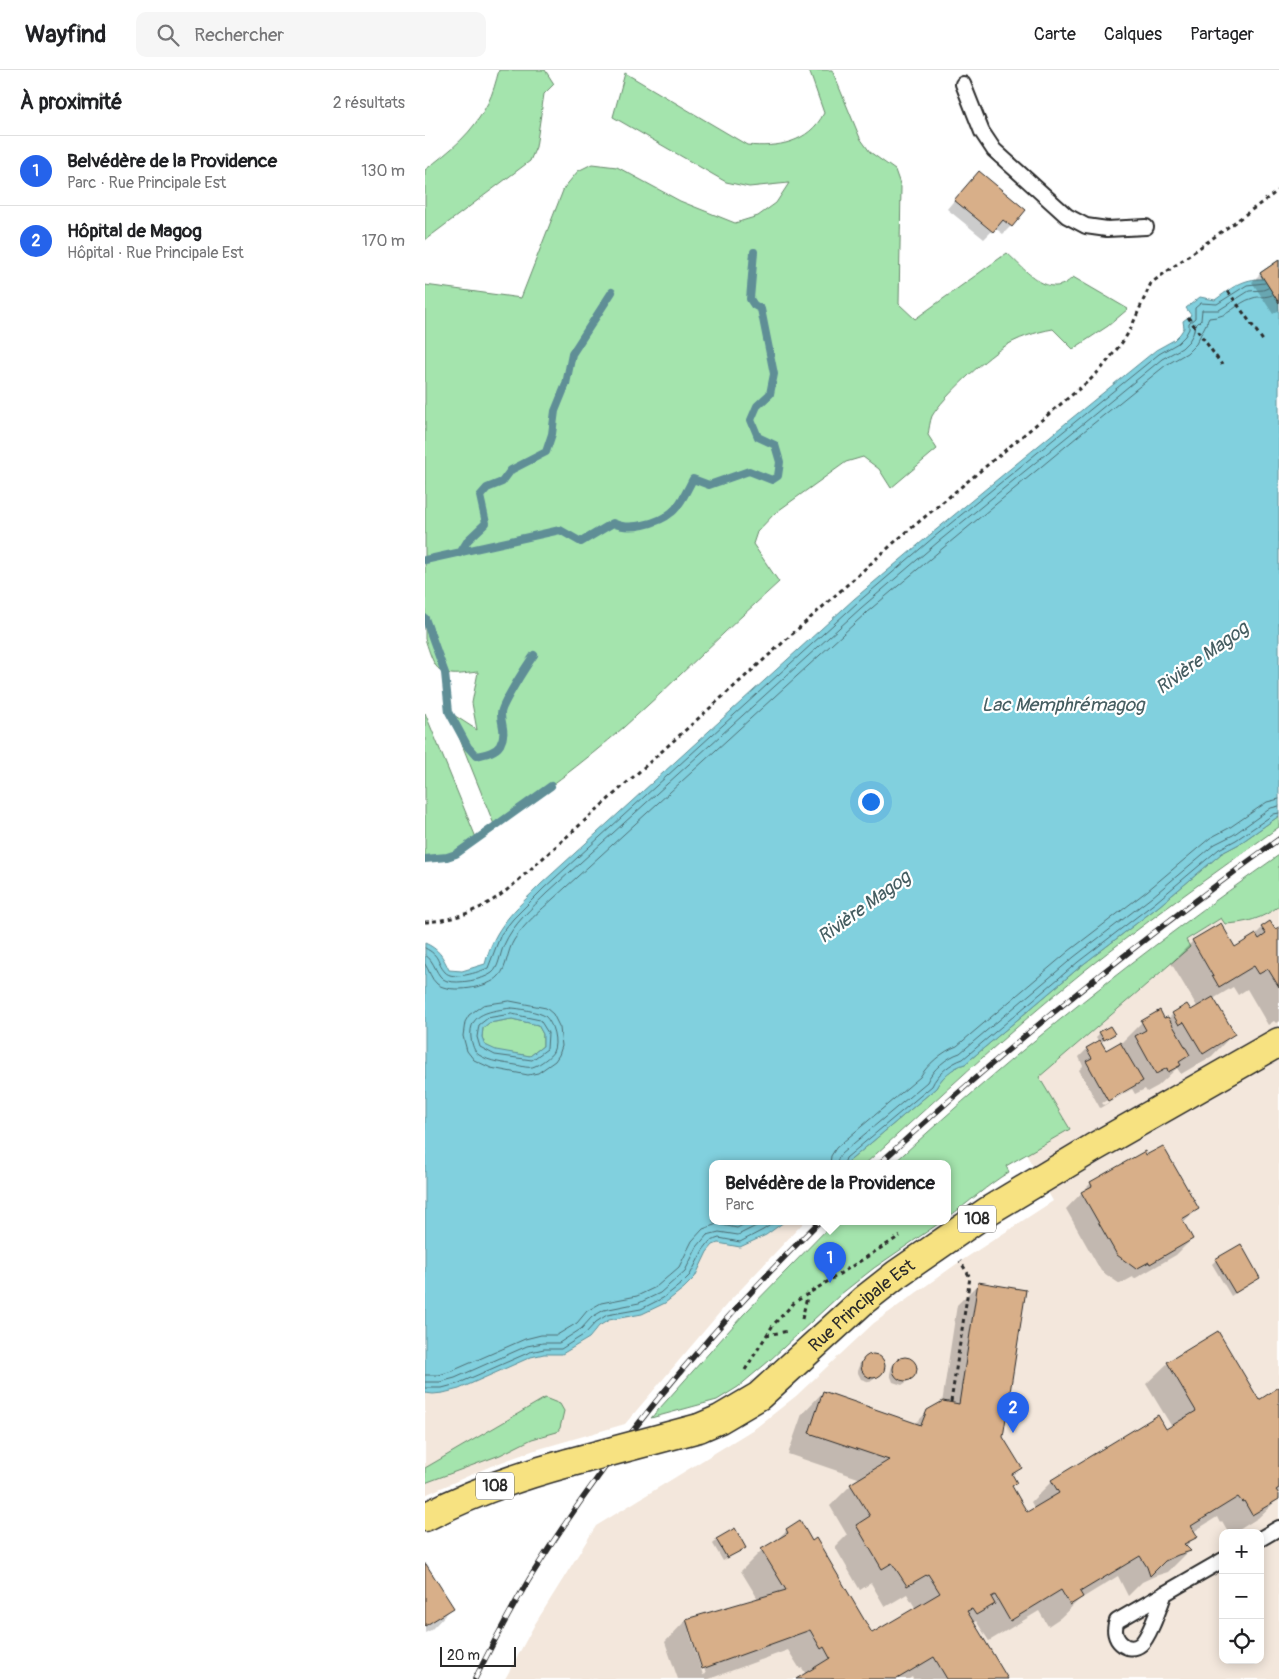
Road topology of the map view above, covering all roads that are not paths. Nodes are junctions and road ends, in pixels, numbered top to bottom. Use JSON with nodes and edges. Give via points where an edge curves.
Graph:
{"nodes":[{"id":1,"x":963,"y":84,"type":"dead end"},
{"id":2,"x":1146,"y":228,"type":"dead end"},
{"id":3,"x":1279,"y":1042,"type":"edge"},
{"id":4,"x":425,"y":1517,"type":"edge"},
{"id":5,"x":1279,"y":1528,"type":"edge"},
{"id":6,"x":1264,"y":1537,"type":"edge"},
{"id":7,"x":1219,"y":1562,"type":"edge"},
{"id":8,"x":1165,"y":1593,"type":"dead end"}],
"edges":[{"from":1,"to":2,"type":"lane","via":[[982,132],[994,150],[1067,216],[1086,226]]},
{"from":3,"to":4,"type":"main road","name":"Rue Principale Est","number":"108","bridge":true,"via":[[988,1211],[897,1274],[759,1396],[720,1420],[509,1481]]},
{"from":5,"to":6,"type":"lane"},
{"from":7,"to":8,"type":"lane"}]}
